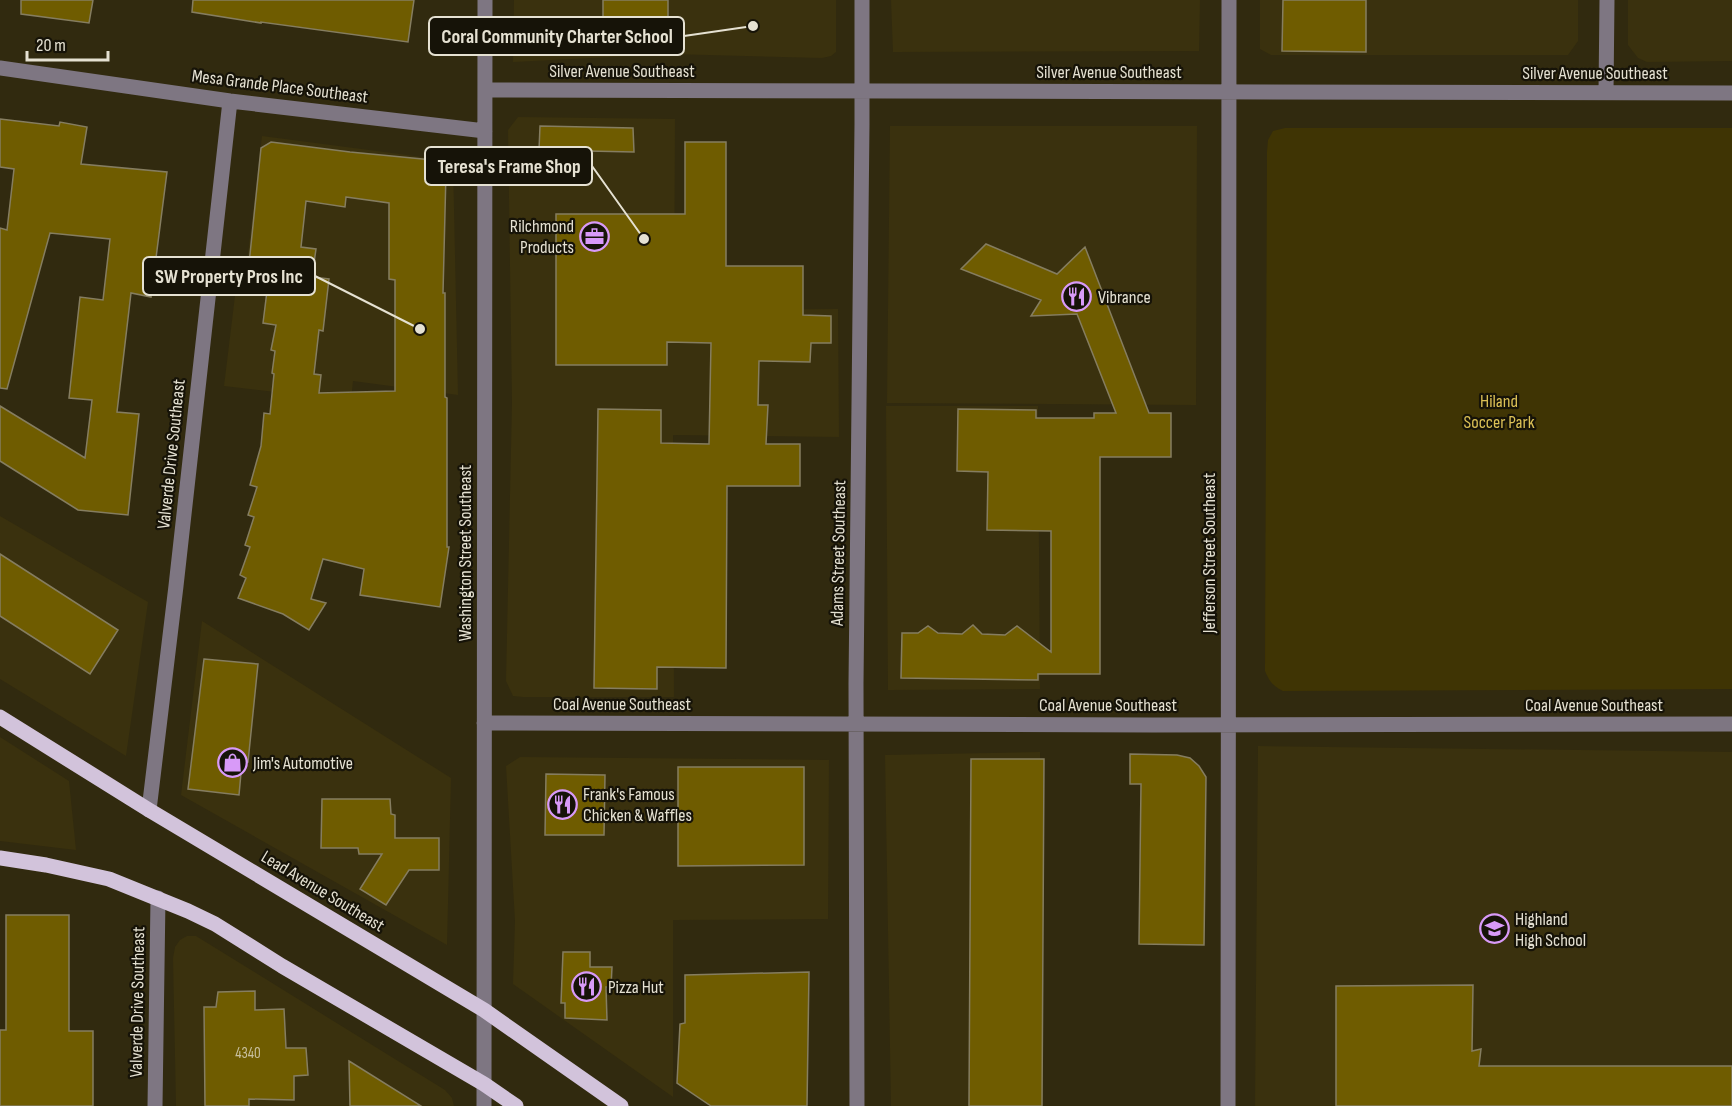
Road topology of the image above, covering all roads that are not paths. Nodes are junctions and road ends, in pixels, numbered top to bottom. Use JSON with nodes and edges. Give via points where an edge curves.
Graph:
{"nodes":[{"id":1,"x":485,"y":0,"type":"edge"},
{"id":2,"x":862,"y":0,"type":"edge"},
{"id":3,"x":1229,"y":0,"type":"edge"},
{"id":4,"x":1607,"y":0,"type":"edge"},
{"id":5,"x":0,"y":68,"type":"edge"},
{"id":6,"x":485,"y":90,"type":"junction"},
{"id":7,"x":862,"y":90,"type":"junction"},
{"id":8,"x":1228,"y":92,"type":"junction"},
{"id":9,"x":1606,"y":92,"type":"junction"},
{"id":10,"x":1732,"y":93,"type":"edge"},
{"id":11,"x":230,"y":101,"type":"junction"},
{"id":12,"x":485,"y":131,"type":"junction"},
{"id":13,"x":0,"y":717,"type":"edge"},
{"id":14,"x":484,"y":723,"type":"junction"},
{"id":15,"x":856,"y":724,"type":"junction"},
{"id":16,"x":1732,"y":724,"type":"edge"},
{"id":17,"x":1229,"y":725,"type":"junction"},
{"id":18,"x":149,"y":810,"type":"junction"},
{"id":19,"x":0,"y":858,"type":"edge"},
{"id":20,"x":158,"y":898,"type":"junction"},
{"id":21,"x":484,"y":1010,"type":"junction"},
{"id":22,"x":484,"y":1084,"type":"junction"},
{"id":23,"x":154,"y":1106,"type":"edge"},
{"id":24,"x":484,"y":1106,"type":"edge"},
{"id":25,"x":516,"y":1106,"type":"edge"},
{"id":26,"x":621,"y":1106,"type":"edge"},
{"id":27,"x":857,"y":1106,"type":"edge"},
{"id":28,"x":1228,"y":1106,"type":"edge"}],
"edges":[{"from":1,"to":6,"type":"street","name":"Washington Street Southeast"},
{"from":2,"to":7,"type":"street","name":"Adams Street Southeast"},
{"from":3,"to":8,"type":"street","name":"Jefferson Street Southeast"},
{"from":4,"to":9,"type":"street"},
{"from":5,"to":11,"type":"street","name":"Mesa Grande Place Southeast"},
{"from":6,"to":7,"type":"street","name":"Silver Avenue Southeast"},
{"from":6,"to":12,"type":"street","name":"Washington Street Southeast"},
{"from":7,"to":8,"type":"street","name":"Silver Avenue Southeast"},
{"from":7,"to":15,"type":"street","name":"Adams Street Southeast"},
{"from":8,"to":9,"type":"street","name":"Silver Avenue Southeast"},
{"from":8,"to":17,"type":"street","name":"Jefferson Street Southeast"},
{"from":9,"to":10,"type":"street","name":"Silver Avenue Southeast"},
{"from":11,"to":12,"type":"street","name":"Mesa Grande Place Southeast"},
{"from":11,"to":18,"type":"street","name":"Valverde Drive Southeast"},
{"from":12,"to":14,"type":"street","name":"Washington Street Southeast"},
{"from":13,"to":18,"type":"main road","name":"Lead Avenue Southeast"},
{"from":14,"to":15,"type":"street","name":"Coal Avenue Southeast"},
{"from":14,"to":21,"type":"street","name":"Washington Street Southeast"},
{"from":15,"to":17,"type":"street","name":"Coal Avenue Southeast"},
{"from":15,"to":27,"type":"street","name":"Adams Street Southeast"},
{"from":16,"to":17,"type":"street","name":"Coal Avenue Southeast"},
{"from":17,"to":28,"type":"street","name":"Jefferson Street Southeast"},
{"from":18,"to":21,"type":"main road","name":"Lead Avenue Southeast"},
{"from":19,"to":20,"type":"main road","via":[[109,879]]},
{"from":20,"to":22,"type":"main road","via":[[214,924]]},
{"from":20,"to":23,"type":"street","name":"Valverde Drive Southeast"},
{"from":21,"to":22,"type":"street","name":"Washington Street Southeast"},
{"from":21,"to":26,"type":"main road","name":"Lead Avenue Southeast"},
{"from":22,"to":24,"type":"street","name":"Washington Street Southeast"},
{"from":22,"to":25,"type":"main road"}]}
